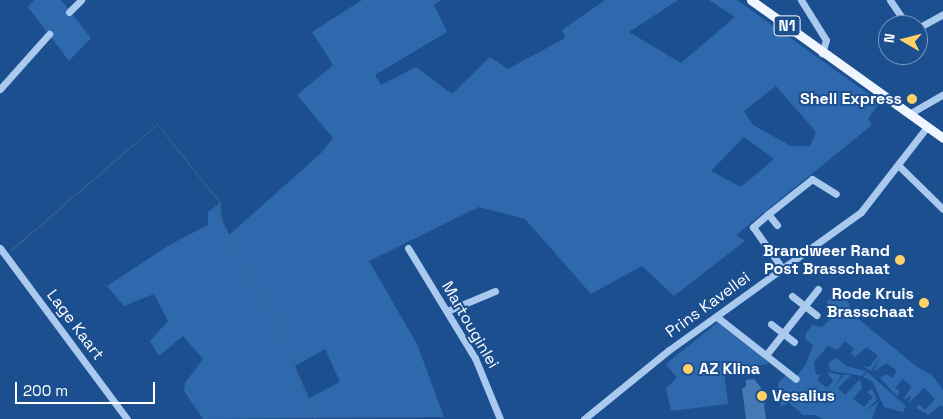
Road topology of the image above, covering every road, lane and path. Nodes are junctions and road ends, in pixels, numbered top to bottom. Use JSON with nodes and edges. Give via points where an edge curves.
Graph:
{"nodes":[{"id":1,"x":81,"y":0,"type":"edge"},
{"id":2,"x":752,"y":0,"type":"edge"},
{"id":3,"x":801,"y":0,"type":"edge"},
{"id":4,"x":890,"y":0,"type":"edge"},
{"id":5,"x":69,"y":12,"type":"dead end"},
{"id":6,"x":943,"y":14,"type":"edge"},
{"id":7,"x":900,"y":15,"type":"edge"},
{"id":8,"x":928,"y":22,"type":"edge"},
{"id":9,"x":49,"y":34,"type":"dead end"},
{"id":10,"x":822,"y":52,"type":"junction"},
{"id":11,"x":0,"y":89,"type":"edge"},
{"id":12,"x":943,"y":94,"type":"edge"},
{"id":13,"x":909,"y":114,"type":"junction"},
{"id":14,"x":927,"y":127,"type":"junction"},
{"id":15,"x":943,"y":138,"type":"edge"},
{"id":16,"x":898,"y":164,"type":"junction"},
{"id":17,"x":836,"y":194,"type":"dead end"},
{"id":18,"x":943,"y":209,"type":"edge"},
{"id":19,"x":768,"y":214,"type":"junction"},
{"id":20,"x":777,"y":225,"type":"dead end"},
{"id":21,"x":0,"y":248,"type":"edge"},
{"id":22,"x":408,"y":248,"type":"dead end"},
{"id":23,"x":782,"y":268,"type":"junction"},
{"id":24,"x":818,"y":289,"type":"dead end"},
{"id":25,"x":495,"y":291,"type":"dead end"},
{"id":26,"x":792,"y":296,"type":"dead end"},
{"id":27,"x":804,"y":305,"type":"junction"},
{"id":28,"x":447,"y":311,"type":"junction"},
{"id":29,"x":816,"y":315,"type":"dead end"},
{"id":30,"x":717,"y":317,"type":"junction"},
{"id":31,"x":771,"y":324,"type":"dead end"},
{"id":32,"x":783,"y":333,"type":"junction"},
{"id":33,"x":794,"y":342,"type":"dead end"},
{"id":34,"x":766,"y":355,"type":"junction"},
{"id":35,"x":796,"y":379,"type":"dead end"},
{"id":36,"x":127,"y":419,"type":"edge"},
{"id":37,"x":500,"y":419,"type":"edge"},
{"id":38,"x":584,"y":419,"type":"edge"}],
"edges":[{"from":1,"to":5,"type":"street"},
{"from":2,"to":10,"type":"main road","number":"N1"},
{"from":3,"to":10,"type":"street","via":[[826,40]]},
{"from":4,"to":7,"type":"street"},
{"from":6,"to":8,"type":"street"},
{"from":9,"to":11,"type":"street"},
{"from":10,"to":13,"type":"main road","number":"N1"},
{"from":12,"to":13,"type":"street"},
{"from":13,"to":14,"type":"main road","number":"N1"},
{"from":14,"to":15,"type":"main road","number":"N1"},
{"from":14,"to":16,"type":"street","name":"Prins Kavellei"},
{"from":16,"to":18,"type":"street"},
{"from":16,"to":23,"type":"street","name":"Prins Kavellei","via":[[861,212]]},
{"from":17,"to":19,"type":"street","via":[[812,179]]},
{"from":19,"to":20,"type":"street"},
{"from":19,"to":23,"type":"street","via":[[752,227]]},
{"from":21,"to":36,"type":"street","name":"Lage Kaart"},
{"from":22,"to":28,"type":"street","name":"Martouginlei"},
{"from":23,"to":30,"type":"street","name":"Prins Kavellei"},
{"from":24,"to":27,"type":"street"},
{"from":25,"to":28,"type":"street"},
{"from":26,"to":27,"type":"street"},
{"from":27,"to":29,"type":"street"},
{"from":27,"to":32,"type":"street"},
{"from":28,"to":37,"type":"street","name":"Martouginlei","via":[[475,358]]},
{"from":30,"to":34,"type":"street"},
{"from":30,"to":38,"type":"street","name":"Prins Kavellei","via":[[669,350]]},
{"from":31,"to":32,"type":"street"},
{"from":32,"to":33,"type":"street"},
{"from":32,"to":34,"type":"street"},
{"from":34,"to":35,"type":"street"}]}
